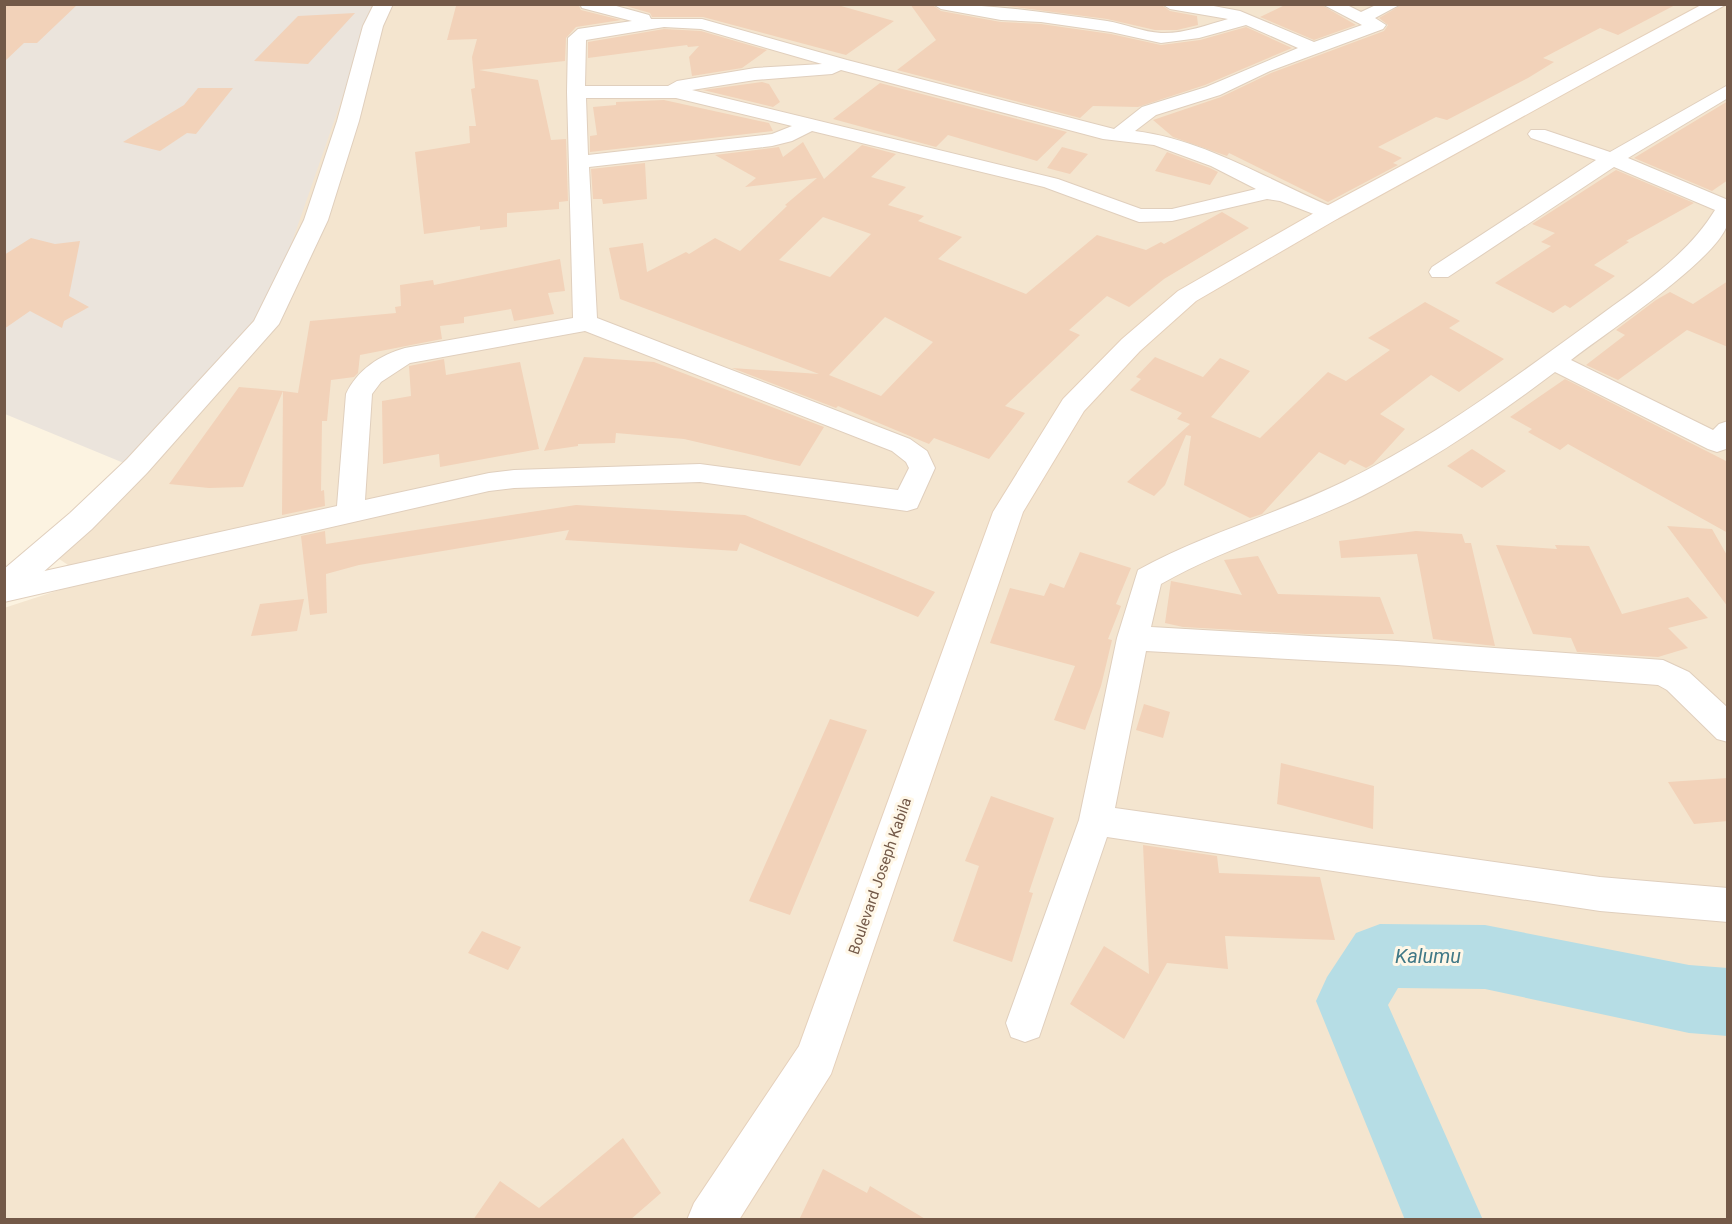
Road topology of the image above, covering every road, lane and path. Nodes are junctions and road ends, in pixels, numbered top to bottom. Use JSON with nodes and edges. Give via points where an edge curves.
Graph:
{"nodes":[{"id":1,"x":384,"y":4,"type":"edge"},
{"id":2,"x":588,"y":4,"type":"edge"},
{"id":3,"x":941,"y":4,"type":"edge"},
{"id":4,"x":1170,"y":4,"type":"edge"},
{"id":5,"x":1330,"y":4,"type":"edge"},
{"id":6,"x":1393,"y":4,"type":"edge"},
{"id":7,"x":1718,"y":4,"type":"edge"},
{"id":8,"x":1361,"y":18,"type":"junction"},
{"id":9,"x":1248,"y":19,"type":"junction"},
{"id":10,"x":664,"y":22,"type":"junction"},
{"id":11,"x":1313,"y":48,"type":"junction"},
{"id":12,"x":850,"y":66,"type":"junction"},
{"id":13,"x":659,"y":90,"type":"junction"},
{"id":14,"x":1728,"y":90,"type":"edge"},
{"id":15,"x":576,"y":92,"type":"junction"},
{"id":16,"x":809,"y":125,"type":"junction"},
{"id":17,"x":1538,"y":134,"type":"dead end"},
{"id":18,"x":1117,"y":135,"type":"junction"},
{"id":19,"x":1611,"y":159,"type":"junction"},
{"id":20,"x":579,"y":162,"type":"junction"},
{"id":21,"x":1284,"y":195,"type":"junction"},
{"id":22,"x":1727,"y":207,"type":"edge"},
{"id":23,"x":1329,"y":214,"type":"junction"},
{"id":24,"x":1440,"y":272,"type":"dead end"},
{"id":25,"x":587,"y":323,"type":"junction"},
{"id":26,"x":1552,"y":361,"type":"junction"},
{"id":27,"x":1724,"y":440,"type":"edge"},
{"id":28,"x":350,"y":513,"type":"junction"},
{"id":29,"x":4,"y":590,"type":"edge"},
{"id":30,"x":1132,"y":638,"type":"junction"},
{"id":31,"x":1728,"y":729,"type":"edge"},
{"id":32,"x":1096,"y":820,"type":"junction"},
{"id":33,"x":1728,"y":905,"type":"edge"},
{"id":34,"x":1025,"y":1023,"type":"dead end"},
{"id":35,"x":711,"y":1220,"type":"edge"}],
"edges":[{"from":1,"to":29,"type":"main road","via":[[316,220],[266,324],[137,466]]},
{"from":2,"to":10,"type":"street"},
{"from":3,"to":9,"type":"street","via":[[1111,27],[1161,38],[1199,33]]},
{"from":4,"to":9,"type":"street"},
{"from":5,"to":8,"type":"street"},
{"from":6,"to":8,"type":"street"},
{"from":7,"to":23,"type":"main road","name":"Boulevard Joseph Kabila"},
{"from":8,"to":11,"type":"street","via":[[1377,25]]},
{"from":9,"to":11,"type":"street"},
{"from":10,"to":12,"type":"street","via":[[702,24]]},
{"from":10,"to":15,"type":"street","via":[[579,35]]},
{"from":11,"to":18,"type":"street","via":[[1225,87],[1149,111]]},
{"from":12,"to":13,"type":"street","via":[[755,74]]},
{"from":12,"to":18,"type":"street"},
{"from":13,"to":15,"type":"street"},
{"from":13,"to":16,"type":"street"},
{"from":14,"to":19,"type":"street"},
{"from":15,"to":20,"type":"street"},
{"from":16,"to":20,"type":"street","via":[[772,140]]},
{"from":16,"to":21,"type":"street","via":[[1052,183],[1139,216],[1172,215],[1260,194]]},
{"from":17,"to":19,"type":"street"},
{"from":18,"to":21,"type":"street","via":[[1158,140],[1218,162]]},
{"from":19,"to":22,"type":"street"},
{"from":19,"to":24,"type":"street"},
{"from":20,"to":25,"type":"street","via":[[583,314]]},
{"from":21,"to":23,"type":"street"},
{"from":22,"to":26,"type":"street","via":[[1714,230],[1696,249]]},
{"from":23,"to":35,"type":"main road","name":"Boulevard Joseph Kabila","via":[[1187,296],[1131,345],[1073,405],[1008,512],[816,1059]]},
{"from":25,"to":28,"type":"street","via":[[421,352],[394,360],[372,376],[359,394]]},
{"from":25,"to":28,"type":"street","via":[[901,445],[918,457],[922,468],[907,501],[674,472],[489,482]]},
{"from":26,"to":27,"type":"street"},
{"from":26,"to":30,"type":"street","via":[[1393,469],[1316,506],[1191,555],[1148,578]]},
{"from":28,"to":29,"type":"street"},
{"from":30,"to":31,"type":"street","via":[[1397,652],[1663,673],[1678,681]]},
{"from":30,"to":32,"type":"street"},
{"from":32,"to":33,"type":"street","via":[[1432,872],[1600,894]]},
{"from":32,"to":34,"type":"street"}]}
